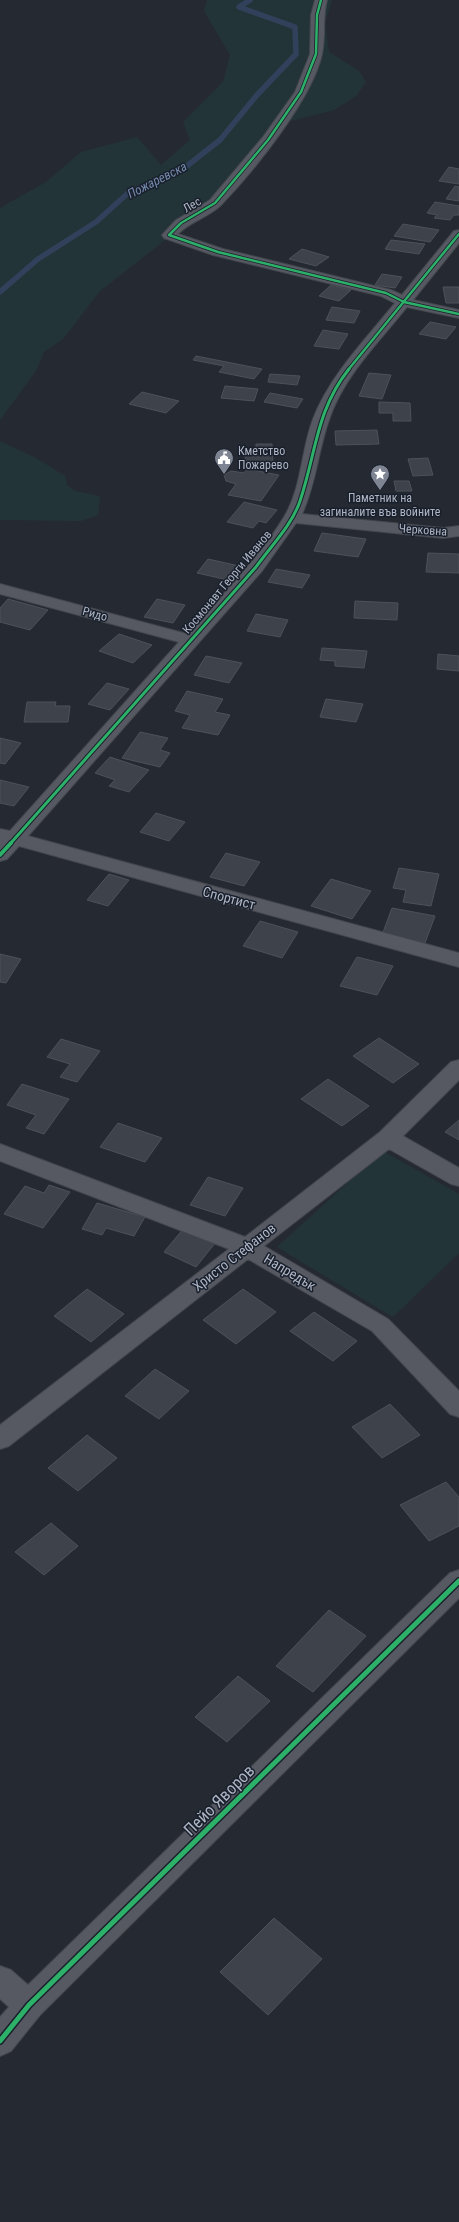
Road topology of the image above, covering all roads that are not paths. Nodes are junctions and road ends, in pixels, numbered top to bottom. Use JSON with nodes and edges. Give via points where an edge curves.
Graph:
{"nodes":[{"id":1,"x":321,"y":0,"type":"edge"},
{"id":2,"x":459,"y":234,"type":"edge"},
{"id":3,"x":404,"y":302,"type":"junction"},
{"id":4,"x":459,"y":314,"type":"edge"},
{"id":5,"x":292,"y":518,"type":"junction"},
{"id":6,"x":459,"y":531,"type":"edge"},
{"id":7,"x":0,"y":588,"type":"edge"},
{"id":8,"x":191,"y":640,"type":"junction"},
{"id":9,"x":7,"y":837,"type":"edge"},
{"id":10,"x":0,"y":855,"type":"edge"},
{"id":11,"x":459,"y":960,"type":"edge"},
{"id":12,"x":459,"y":1067,"type":"edge"},
{"id":13,"x":388,"y":1138,"type":"junction"},
{"id":14,"x":0,"y":1152,"type":"edge"},
{"id":15,"x":459,"y":1178,"type":"edge"},
{"id":16,"x":247,"y":1247,"type":"junction"},
{"id":17,"x":459,"y":1407,"type":"edge"},
{"id":18,"x":0,"y":1438,"type":"edge"},
{"id":19,"x":459,"y":1581,"type":"edge"},
{"id":20,"x":0,"y":1980,"type":"edge"},
{"id":21,"x":29,"y":2006,"type":"junction"},
{"id":22,"x":0,"y":2041,"type":"edge"}],
"edges":[{"from":1,"to":3,"type":"street","name":"Лес","via":[[317,15],[316,54],[301,92],[268,140],[215,204],[181,223],[169,235],[218,252],[386,293]]},
{"from":2,"to":3,"type":"street","name":"Космонавт Георги Иванов"},
{"from":3,"to":4,"type":"street"},
{"from":3,"to":5,"type":"street","name":"Космонавт Георги Иванов","via":[[338,382],[321,419],[300,501]]},
{"from":5,"to":6,"type":"street","name":"Черковна","via":[[443,533]]},
{"from":5,"to":8,"type":"street","name":"Космонавт Георги Иванов","via":[[256,567]]},
{"from":7,"to":8,"type":"street","name":"Ридо"},
{"from":8,"to":9,"type":"street","name":"Космонавт Георги Иванов"},
{"from":9,"to":10,"type":"street","name":"Космонавт Георги Иванов"},
{"from":9,"to":11,"type":"street","name":"Спортист"},
{"from":12,"to":13,"type":"street","name":"Христо Стефанов"},
{"from":13,"to":15,"type":"street"},
{"from":13,"to":16,"type":"street","name":"Христо Стефанов"},
{"from":14,"to":16,"type":"street","name":"Напредък"},
{"from":16,"to":17,"type":"street","name":"Напредък","via":[[380,1325]]},
{"from":16,"to":18,"type":"street","name":"Христо Стефанов"},
{"from":19,"to":21,"type":"street","name":"Пейо Яворов"},
{"from":20,"to":21,"type":"street"},
{"from":21,"to":22,"type":"street","name":"Пейо Яворов"}]}
